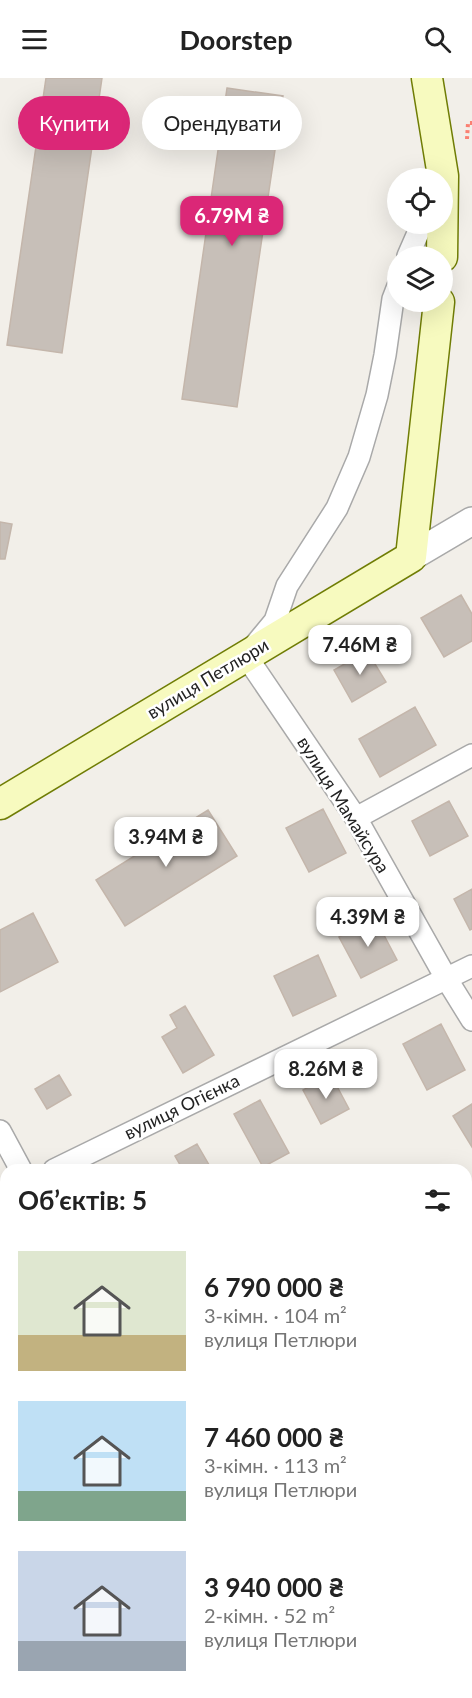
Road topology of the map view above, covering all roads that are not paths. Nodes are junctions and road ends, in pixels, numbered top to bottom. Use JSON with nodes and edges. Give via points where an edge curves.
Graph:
{"nodes":[{"id":1,"x":427,"y":78,"type":"edge"},
{"id":2,"x":441,"y":168,"type":"edge"},
{"id":3,"x":391,"y":312,"type":"edge"},
{"id":4,"x":438,"y":312,"type":"edge"},
{"id":5,"x":472,"y":521,"type":"edge"},
{"id":6,"x":411,"y":557,"type":"junction"},
{"id":7,"x":246,"y":656,"type":"junction"},
{"id":8,"x":472,"y":755,"type":"edge"},
{"id":9,"x":0,"y":804,"type":"edge"},
{"id":10,"x":356,"y":819,"type":"junction"},
{"id":11,"x":472,"y":966,"type":"edge"},
{"id":12,"x":446,"y":978,"type":"junction"},
{"id":13,"x":472,"y":1020,"type":"edge"},
{"id":14,"x":0,"y":1131,"type":"edge"},
{"id":15,"x":18,"y":1164,"type":"edge"},
{"id":16,"x":66,"y":1164,"type":"edge"}],
"edges":[{"from":1,"to":2,"type":"main road"},
{"from":3,"to":7,"type":"street","via":[[377,395],[359,457],[337,508],[287,586],[275,621]]},
{"from":4,"to":6,"type":"main road"},
{"from":5,"to":6,"type":"street"},
{"from":6,"to":7,"type":"main road","name":"вулиця Петлюри"},
{"from":7,"to":9,"type":"main road","name":"вулиця Петлюри"},
{"from":7,"to":10,"type":"street","name":"вулиця Мамайсура"},
{"from":8,"to":10,"type":"street"},
{"from":10,"to":12,"type":"street","name":"вулиця Мамайсура"},
{"from":11,"to":12,"type":"street","name":"вулиця Огієнка"},
{"from":12,"to":13,"type":"street","name":"вулиця Мамайсура"},
{"from":12,"to":16,"type":"street","name":"вулиця Огієнка"},
{"from":14,"to":15,"type":"street"}]}
